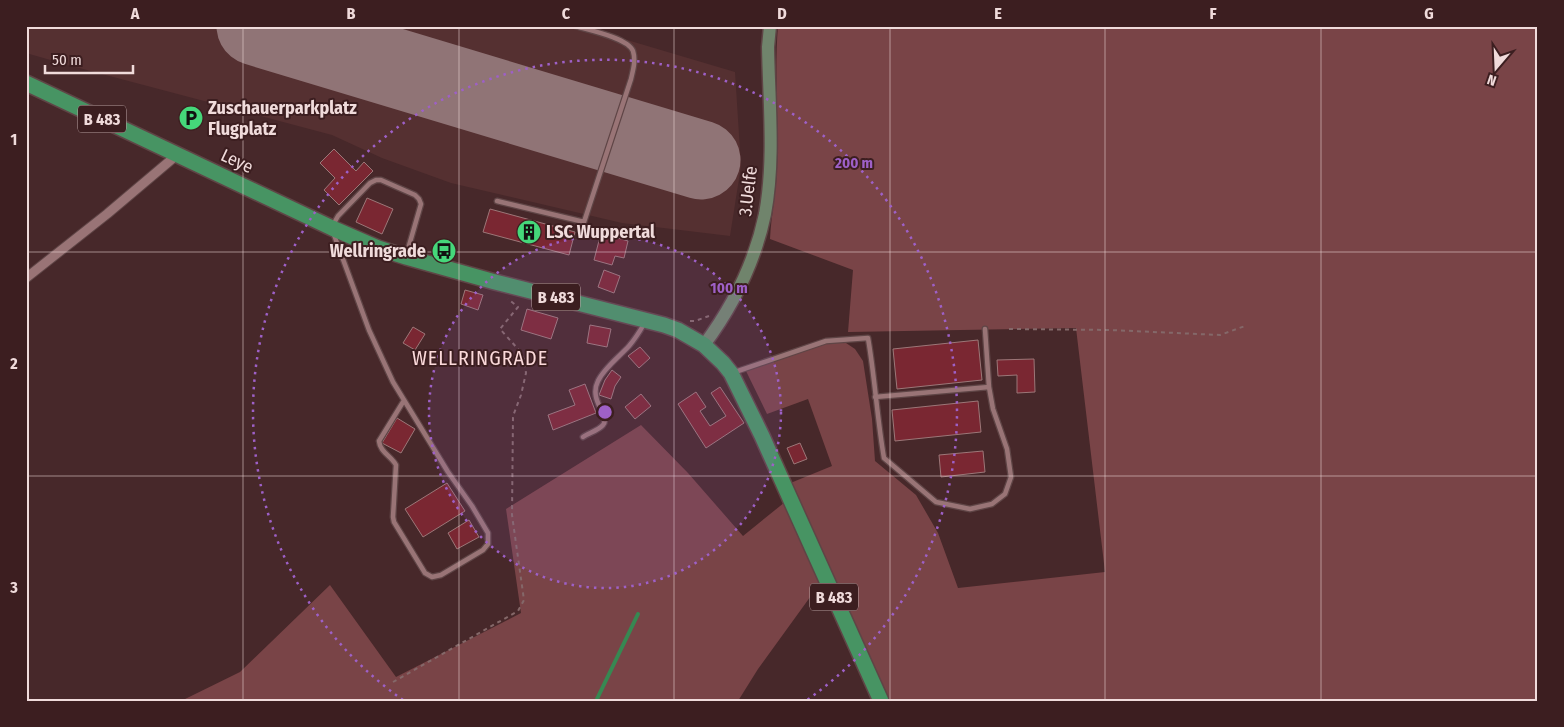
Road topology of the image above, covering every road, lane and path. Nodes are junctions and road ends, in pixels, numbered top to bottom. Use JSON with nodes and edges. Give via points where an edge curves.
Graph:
{"nodes":[{"id":1,"x":575,"y":26,"type":"edge"},
{"id":2,"x":770,"y":26,"type":"edge"},
{"id":3,"x":26,"y":83,"type":"edge"},
{"id":4,"x":178,"y":154,"type":"junction"},
{"id":5,"x":497,"y":201,"type":"dead end"},
{"id":6,"x":332,"y":228,"type":"junction"},
{"id":7,"x":429,"y":248,"type":"dead end"},
{"id":8,"x":449,"y":255,"type":"dead end"},
{"id":9,"x":406,"y":257,"type":"junction"},
{"id":10,"x":26,"y":278,"type":"edge"},
{"id":11,"x":495,"y":282,"type":"junction"},
{"id":12,"x":714,"y":314,"type":"dead end"},
{"id":13,"x":646,"y":320,"type":"junction"},
{"id":14,"x":684,"y":321,"type":"dead end"},
{"id":15,"x":1245,"y":326,"type":"dead end"},
{"id":16,"x":1009,"y":328,"type":"dead end"},
{"id":17,"x":986,"y":329,"type":"dead end"},
{"id":18,"x":704,"y":345,"type":"junction"},
{"id":19,"x":731,"y":373,"type":"junction"},
{"id":20,"x":990,"y":387,"type":"junction"},
{"id":21,"x":875,"y":397,"type":"junction"},
{"id":22,"x":404,"y":402,"type":"junction"},
{"id":23,"x":583,"y":437,"type":"dead end"},
{"id":24,"x":393,"y":682,"type":"dead end"},
{"id":25,"x":881,"y":701,"type":"edge"}],
"edges":[{"from":1,"to":5,"type":"lane","via":[[624,41],[633,50],[634,63],[584,222]]},
{"from":2,"to":18,"type":"street","name":"3.Uelfe","via":[[770,171],[765,214],[744,279]]},
{"from":3,"to":4,"type":"main road","name":"Leye","number":"B 483"},
{"from":4,"to":6,"type":"main road","name":"Leye","number":"B 483"},
{"from":4,"to":10,"type":"street"},
{"from":6,"to":9,"type":"main road","name":"Leye","number":"B 483"},
{"from":6,"to":9,"type":"lane","via":[[338,216],[370,183],[380,180],[415,195],[421,204]]},
{"from":6,"to":22,"type":"lane","via":[[369,330]]},
{"from":7,"to":8,"type":"path"},
{"from":9,"to":11,"type":"main road","number":"B 483"},
{"from":11,"to":13,"type":"main road","number":"B 483"},
{"from":11,"to":24,"type":"path","via":[[499,291],[518,307],[500,329],[524,359],[526,373],[513,416],[512,515],[524,600],[518,611]]},
{"from":12,"to":14,"type":"path"},
{"from":13,"to":18,"type":"main road","number":"B 483","via":[[678,330]]},
{"from":13,"to":23,"type":"lane","via":[[598,380],[594,392],[605,420],[603,425]]},
{"from":15,"to":16,"type":"path","via":[[1220,335]]},
{"from":17,"to":20,"type":"lane"},
{"from":18,"to":19,"type":"main road","number":"B 483"},
{"from":19,"to":21,"type":"lane","via":[[826,341],[868,338]]},
{"from":19,"to":25,"type":"main road","number":"B 483"},
{"from":20,"to":21,"type":"lane"},
{"from":20,"to":21,"type":"lane","via":[[992,409],[1007,449],[1010,477],[1005,494],[992,504],[970,509],[936,502],[884,458]]},
{"from":22,"to":22,"type":"lane","via":[[379,441],[382,450],[396,465],[394,522],[425,573],[441,575],[483,550],[488,544],[488,534]]}]}
